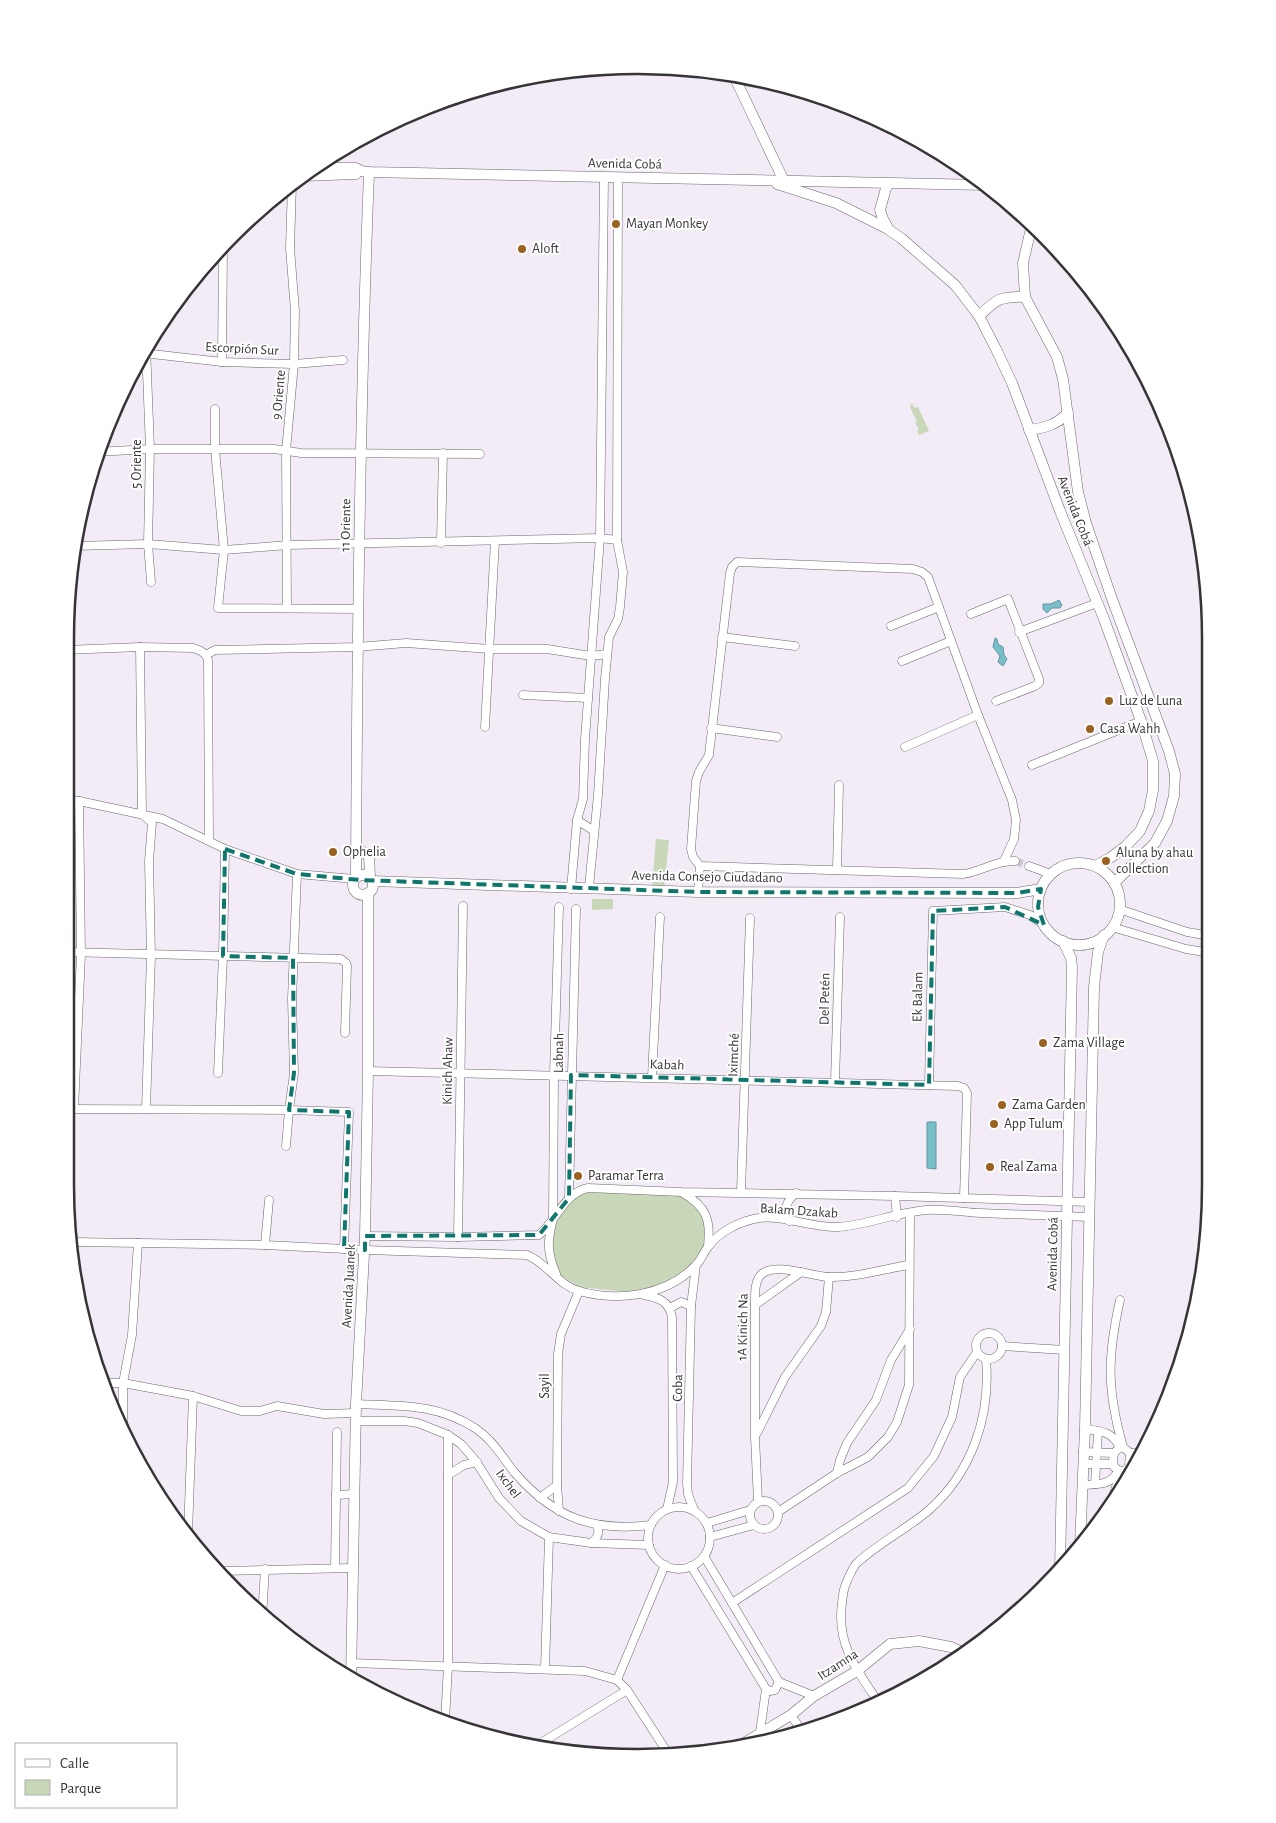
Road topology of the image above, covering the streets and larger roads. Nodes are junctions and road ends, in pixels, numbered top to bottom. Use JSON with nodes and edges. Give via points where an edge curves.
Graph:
{"nodes":[{"id":1,"x":737,"y":83,"type":"edge"},
{"id":2,"x":327,"y":168,"type":"edge"},
{"id":3,"x":365,"y":172,"type":"junction"},
{"id":4,"x":316,"y":175,"type":"edge"},
{"id":5,"x":604,"y":177,"type":"junction"},
{"id":6,"x":618,"y":178,"type":"junction"},
{"id":7,"x":767,"y":181,"type":"junction"},
{"id":8,"x":784,"y":182,"type":"junction"},
{"id":9,"x":889,"y":184,"type":"junction"},
{"id":10,"x":974,"y":185,"type":"edge"},
{"id":11,"x":292,"y":193,"type":"edge"},
{"id":12,"x":889,"y":230,"type":"junction"},
{"id":13,"x":1031,"y":233,"type":"edge"},
{"id":14,"x":223,"y":256,"type":"edge"},
{"id":15,"x":1025,"y":296,"type":"junction"},
{"id":16,"x":979,"y":316,"type":"junction"},
{"id":17,"x":152,"y":352,"type":"edge"},
{"id":18,"x":343,"y":360,"type":"dead end"},
{"id":19,"x":222,"y":362,"type":"junction"},
{"id":20,"x":145,"y":364,"type":"edge"},
{"id":21,"x":294,"y":364,"type":"junction"},
{"id":22,"x":215,"y":409,"type":"dead end"},
{"id":23,"x":1068,"y":413,"type":"junction"},
{"id":24,"x":617,"y":426,"type":"junction"},
{"id":25,"x":602,"y":427,"type":"junction"},
{"id":26,"x":1029,"y":430,"type":"junction"},
{"id":27,"x":150,"y":449,"type":"junction"},
{"id":28,"x":215,"y":449,"type":"junction"},
{"id":29,"x":106,"y":451,"type":"edge"},
{"id":30,"x":286,"y":451,"type":"junction"},
{"id":31,"x":361,"y":453,"type":"junction"},
{"id":32,"x":443,"y":453,"type":"junction"},
{"id":33,"x":480,"y":454,"type":"dead end"},
{"id":34,"x":600,"y":538,"type":"junction"},
{"id":35,"x":617,"y":540,"type":"junction"},
{"id":36,"x":495,"y":541,"type":"junction"},
{"id":37,"x":441,"y":543,"type":"junction"},
{"id":38,"x":148,"y":544,"type":"junction"},
{"id":39,"x":359,"y":544,"type":"junction"},
{"id":40,"x":82,"y":545,"type":"edge"},
{"id":41,"x":288,"y":545,"type":"junction"},
{"id":42,"x":224,"y":550,"type":"junction"},
{"id":43,"x":151,"y":582,"type":"dead end"},
{"id":44,"x":1097,"y":604,"type":"junction"},
{"id":45,"x":287,"y":607,"type":"junction"},
{"id":46,"x":939,"y":607,"type":"junction"},
{"id":47,"x":359,"y":608,"type":"junction"},
{"id":48,"x":971,"y":614,"type":"dead end"},
{"id":49,"x":891,"y":626,"type":"dead end"},
{"id":50,"x":594,"y":630,"type":"junction"},
{"id":51,"x":1019,"y":632,"type":"junction"},
{"id":52,"x":609,"y":637,"type":"junction"},
{"id":53,"x":722,"y":637,"type":"junction"},
{"id":54,"x":951,"y":641,"type":"junction"},
{"id":55,"x":795,"y":646,"type":"dead end"},
{"id":56,"x":140,"y":648,"type":"junction"},
{"id":57,"x":357,"y":648,"type":"junction"},
{"id":58,"x":490,"y":649,"type":"junction"},
{"id":59,"x":74,"y":650,"type":"edge"},
{"id":60,"x":607,"y":654,"type":"junction"},
{"id":61,"x":206,"y":655,"type":"junction"},
{"id":62,"x":591,"y":656,"type":"junction"},
{"id":63,"x":902,"y":661,"type":"dead end"},
{"id":64,"x":523,"y":695,"type":"dead end"},
{"id":65,"x":588,"y":698,"type":"junction"},
{"id":66,"x":996,"y":701,"type":"dead end"},
{"id":67,"x":978,"y":715,"type":"junction"},
{"id":68,"x":1140,"y":721,"type":"junction"},
{"id":69,"x":485,"y":727,"type":"dead end"},
{"id":70,"x":711,"y":728,"type":"junction"},
{"id":71,"x":777,"y":737,"type":"dead end"},
{"id":72,"x":585,"y":739,"type":"junction"},
{"id":73,"x":602,"y":741,"type":"junction"},
{"id":74,"x":905,"y":747,"type":"dead end"},
{"id":75,"x":1032,"y":765,"type":"dead end"},
{"id":76,"x":838,"y":785,"type":"dead end"},
{"id":77,"x":598,"y":795,"type":"junction"},
{"id":78,"x":583,"y":800,"type":"junction"},
{"id":79,"x":74,"y":801,"type":"edge"},
{"id":80,"x":79,"y":801,"type":"junction"},
{"id":81,"x":142,"y":814,"type":"junction"},
{"id":82,"x":577,"y":820,"type":"junction"},
{"id":83,"x":594,"y":831,"type":"junction"},
{"id":84,"x":209,"y":840,"type":"junction"},
{"id":85,"x":225,"y":849,"type":"junction"},
{"id":86,"x":356,"y":849,"type":"junction"},
{"id":87,"x":1004,"y":861,"type":"junction"},
{"id":88,"x":1015,"y":861,"type":"tunnel mouth"},
{"id":89,"x":700,"y":866,"type":"junction"},
{"id":90,"x":1029,"y":866,"type":"tunnel mouth"},
{"id":91,"x":1094,"y":866,"type":"junction"},
{"id":92,"x":837,"y":870,"type":"junction"},
{"id":93,"x":296,"y":874,"type":"junction"},
{"id":94,"x":1051,"y":874,"type":"junction"},
{"id":95,"x":356,"y":878,"type":"junction"},
{"id":96,"x":371,"y":879,"type":"junction"},
{"id":97,"x":1114,"y":883,"type":"junction"},
{"id":98,"x":588,"y":887,"type":"junction"},
{"id":99,"x":572,"y":889,"type":"junction"},
{"id":100,"x":1041,"y":889,"type":"junction"},
{"id":101,"x":698,"y":892,"type":"junction"},
{"id":102,"x":368,"y":893,"type":"junction"},
{"id":103,"x":463,"y":906,"type":"dead end"},
{"id":104,"x":559,"y":906,"type":"dead end"},
{"id":105,"x":1119,"y":908,"type":"junction"},
{"id":106,"x":576,"y":909,"type":"dead end"},
{"id":107,"x":660,"y":917,"type":"dead end"},
{"id":108,"x":840,"y":917,"type":"dead end"},
{"id":109,"x":750,"y":918,"type":"dead end"},
{"id":110,"x":1044,"y":925,"type":"junction"},
{"id":111,"x":1112,"y":927,"type":"junction"},
{"id":112,"x":1202,"y":934,"type":"edge"},
{"id":113,"x":1104,"y":935,"type":"junction"},
{"id":114,"x":1063,"y":941,"type":"junction"},
{"id":115,"x":1202,"y":952,"type":"edge"},
{"id":116,"x":74,"y":953,"type":"edge"},
{"id":117,"x":81,"y":954,"type":"junction"},
{"id":118,"x":152,"y":956,"type":"junction"},
{"id":119,"x":223,"y":956,"type":"junction"},
{"id":120,"x":293,"y":958,"type":"junction"},
{"id":121,"x":345,"y":1033,"type":"dead end"},
{"id":122,"x":74,"y":1044,"type":"edge"},
{"id":123,"x":368,"y":1071,"type":"junction"},
{"id":124,"x":461,"y":1072,"type":"junction"},
{"id":125,"x":218,"y":1073,"type":"dead end"},
{"id":126,"x":554,"y":1074,"type":"junction"},
{"id":127,"x":571,"y":1075,"type":"junction"},
{"id":128,"x":652,"y":1077,"type":"junction"},
{"id":129,"x":746,"y":1080,"type":"junction"},
{"id":130,"x":835,"y":1082,"type":"junction"},
{"id":131,"x":929,"y":1085,"type":"junction"},
{"id":132,"x":74,"y":1109,"type":"edge"},
{"id":133,"x":146,"y":1109,"type":"junction"},
{"id":134,"x":288,"y":1110,"type":"junction"},
{"id":135,"x":286,"y":1146,"type":"dead end"},
{"id":136,"x":682,"y":1192,"type":"junction"},
{"id":137,"x":741,"y":1192,"type":"junction"},
{"id":138,"x":796,"y":1193,"type":"junction"},
{"id":139,"x":895,"y":1196,"type":"junction"},
{"id":140,"x":569,"y":1198,"type":"junction"},
{"id":141,"x":964,"y":1198,"type":"junction"},
{"id":142,"x":269,"y":1200,"type":"dead end"},
{"id":143,"x":1068,"y":1201,"type":"junction"},
{"id":144,"x":1090,"y":1202,"type":"junction"},
{"id":145,"x":910,"y":1214,"type":"junction"},
{"id":146,"x":897,"y":1216,"type":"junction"},
{"id":147,"x":1067,"y":1216,"type":"junction"},
{"id":148,"x":1089,"y":1217,"type":"junction"},
{"id":149,"x":553,"y":1219,"type":"junction"},
{"id":150,"x":789,"y":1221,"type":"junction"},
{"id":151,"x":365,"y":1236,"type":"junction"},
{"id":152,"x":458,"y":1237,"type":"junction"},
{"id":153,"x":77,"y":1242,"type":"edge"},
{"id":154,"x":138,"y":1243,"type":"junction"},
{"id":155,"x":265,"y":1245,"type":"junction"},
{"id":156,"x":708,"y":1246,"type":"junction"},
{"id":157,"x":344,"y":1249,"type":"junction"},
{"id":158,"x":365,"y":1250,"type":"junction"},
{"id":159,"x":909,"y":1265,"type":"junction"},
{"id":160,"x":696,"y":1266,"type":"junction"},
{"id":161,"x":801,"y":1272,"type":"junction"},
{"id":162,"x":556,"y":1276,"type":"junction"},
{"id":163,"x":829,"y":1277,"type":"junction"},
{"id":164,"x":579,"y":1291,"type":"junction"},
{"id":165,"x":644,"y":1294,"type":"junction"},
{"id":166,"x":1120,"y":1300,"type":"dead end"},
{"id":167,"x":755,"y":1305,"type":"junction"},
{"id":168,"x":691,"y":1306,"type":"junction"},
{"id":169,"x":670,"y":1308,"type":"junction"},
{"id":170,"x":910,"y":1329,"type":"junction"},
{"id":171,"x":1002,"y":1346,"type":"junction"},
{"id":172,"x":1065,"y":1350,"type":"junction"},
{"id":173,"x":977,"y":1352,"type":"junction"},
{"id":174,"x":986,"y":1359,"type":"junction"},
{"id":175,"x":110,"y":1383,"type":"edge"},
{"id":176,"x":123,"y":1383,"type":"junction"},
{"id":177,"x":192,"y":1396,"type":"junction"},
{"id":178,"x":434,"y":1410,"type":"junction"},
{"id":179,"x":356,"y":1413,"type":"junction"},
{"id":180,"x":123,"y":1415,"type":"edge"},
{"id":181,"x":430,"y":1426,"type":"junction"},
{"id":182,"x":1084,"y":1429,"type":"junction"},
{"id":183,"x":1098,"y":1431,"type":"junction"},
{"id":184,"x":337,"y":1432,"type":"dead end"},
{"id":185,"x":448,"y":1435,"type":"junction"},
{"id":186,"x":755,"y":1437,"type":"junction"},
{"id":187,"x":1122,"y":1450,"type":"junction"},
{"id":188,"x":1083,"y":1452,"type":"junction"},
{"id":189,"x":1097,"y":1452,"type":"junction"},
{"id":190,"x":1135,"y":1452,"type":"edge"},
{"id":191,"x":477,"y":1462,"type":"junction"},
{"id":192,"x":1082,"y":1464,"type":"junction"},
{"id":193,"x":1096,"y":1464,"type":"junction"},
{"id":194,"x":1123,"y":1468,"type":"edge"},
{"id":195,"x":837,"y":1473,"type":"junction"},
{"id":196,"x":448,"y":1475,"type":"junction"},
{"id":197,"x":1082,"y":1484,"type":"junction"},
{"id":198,"x":1095,"y":1484,"type":"junction"},
{"id":199,"x":557,"y":1485,"type":"junction"},
{"id":200,"x":354,"y":1494,"type":"junction"},
{"id":201,"x":336,"y":1495,"type":"junction"},
{"id":202,"x":540,"y":1498,"type":"junction"},
{"id":203,"x":758,"y":1502,"type":"junction"},
{"id":204,"x":667,"y":1509,"type":"junction"},
{"id":205,"x":694,"y":1510,"type":"junction"},
{"id":206,"x":750,"y":1510,"type":"junction"},
{"id":207,"x":559,"y":1511,"type":"junction"},
{"id":208,"x":778,"y":1512,"type":"junction"},
{"id":209,"x":707,"y":1522,"type":"junction"},
{"id":210,"x":188,"y":1525,"type":"edge"},
{"id":211,"x":597,"y":1525,"type":"junction"},
{"id":212,"x":651,"y":1525,"type":"junction"},
{"id":213,"x":754,"y":1525,"type":"junction"},
{"id":214,"x":1080,"y":1535,"type":"edge"},
{"id":215,"x":710,"y":1537,"type":"junction"},
{"id":216,"x":549,"y":1538,"type":"junction"},
{"id":217,"x":591,"y":1543,"type":"junction"},
{"id":218,"x":649,"y":1545,"type":"junction"},
{"id":219,"x":704,"y":1556,"type":"junction"},
{"id":220,"x":1060,"y":1559,"type":"edge"},
{"id":221,"x":665,"y":1565,"type":"junction"},
{"id":222,"x":691,"y":1566,"type":"junction"},
{"id":223,"x":335,"y":1568,"type":"junction"},
{"id":224,"x":352,"y":1568,"type":"junction"},
{"id":225,"x":265,"y":1569,"type":"junction"},
{"id":226,"x":227,"y":1571,"type":"edge"},
{"id":227,"x":732,"y":1603,"type":"junction"},
{"id":228,"x":263,"y":1606,"type":"edge"},
{"id":229,"x":957,"y":1650,"type":"edge"},
{"id":230,"x":351,"y":1663,"type":"junction"},
{"id":231,"x":448,"y":1666,"type":"junction"},
{"id":232,"x":545,"y":1669,"type":"junction"},
{"id":233,"x":351,"y":1671,"type":"edge"},
{"id":234,"x":857,"y":1672,"type":"junction"},
{"id":235,"x":617,"y":1680,"type":"junction"},
{"id":236,"x":779,"y":1682,"type":"junction"},
{"id":237,"x":766,"y":1689,"type":"junction"},
{"id":238,"x":627,"y":1690,"type":"junction"},
{"id":239,"x":814,"y":1696,"type":"junction"},
{"id":240,"x":875,"y":1697,"type":"edge"},
{"id":241,"x":445,"y":1715,"type":"edge"},
{"id":242,"x":792,"y":1715,"type":"junction"},
{"id":243,"x":798,"y":1726,"type":"edge"},
{"id":244,"x":760,"y":1732,"type":"junction"},
{"id":245,"x":752,"y":1737,"type":"edge"},
{"id":246,"x":545,"y":1741,"type":"edge"},
{"id":247,"x":665,"y":1748,"type":"edge"}],
"edges":[{"from":1,"to":8,"type":"street"},
{"from":2,"to":3,"type":"street","name":"Avenida Cobá","via":[[356,168]]},
{"from":3,"to":4,"type":"street","name":"Avenida Cobá"},
{"from":3,"to":5,"type":"street","name":"Avenida Cobá"},
{"from":3,"to":31,"type":"street","name":"11 Oriente"},
{"from":5,"to":6,"type":"street","name":"Avenida Cobá"},
{"from":5,"to":25,"type":"street"},
{"from":6,"to":7,"type":"street","name":"Avenida Cobá"},
{"from":6,"to":24,"type":"street"},
{"from":7,"to":8,"type":"street","name":"Avenida Cobá"},
{"from":7,"to":12,"type":"street","name":"Avenida Cobá","via":[[836,203]]},
{"from":8,"to":9,"type":"street","name":"Avenida Cobá"},
{"from":9,"to":10,"type":"street","name":"Avenida Cobá"},
{"from":9,"to":12,"type":"street","via":[[880,210]]},
{"from":11,"to":21,"type":"street","name":"9 Oriente","via":[[290,248],[296,311]]},
{"from":12,"to":16,"type":"street","name":"Avenida Cobá","via":[[955,285]]},
{"from":13,"to":15,"type":"street","name":"Avenida Cobá","via":[[1022,263]]},
{"from":14,"to":19,"type":"street"},
{"from":15,"to":16,"type":"street","via":[[1007,296],[994,302]]},
{"from":15,"to":23,"type":"street","name":"Avenida Cobá","via":[[1057,357]]},
{"from":16,"to":26,"type":"street","name":"Avenida Cobá","via":[[1012,383]]},
{"from":17,"to":19,"type":"street","name":"Escorpión Sur"},
{"from":18,"to":21,"type":"street","name":"Escorpión Sur"},
{"from":19,"to":21,"type":"street","name":"Escorpión Sur"},
{"from":20,"to":27,"type":"street","name":"5 Oriente"},
{"from":21,"to":30,"type":"street","name":"9 Oriente"},
{"from":22,"to":28,"type":"street"},
{"from":23,"to":26,"type":"street","via":[[1053,425]]},
{"from":23,"to":97,"type":"street","name":"Avenida Cobá","via":[[1078,492],[1086,523],[1176,774],[1167,821],[1155,843]]},
{"from":24,"to":25,"type":"street"},
{"from":24,"to":35,"type":"street"},
{"from":25,"to":34,"type":"street"},
{"from":26,"to":44,"type":"street","name":"Avenida Cobá"},
{"from":27,"to":28,"type":"street"},
{"from":27,"to":29,"type":"street"},
{"from":27,"to":38,"type":"street","name":"5 Oriente"},
{"from":28,"to":30,"type":"street"},
{"from":28,"to":42,"type":"street"},
{"from":30,"to":31,"type":"street"},
{"from":30,"to":41,"type":"street","name":"9 Oriente"},
{"from":31,"to":32,"type":"street"},
{"from":31,"to":39,"type":"street","name":"11 Oriente"},
{"from":32,"to":33,"type":"street"},
{"from":32,"to":37,"type":"street"},
{"from":34,"to":35,"type":"street"},
{"from":34,"to":36,"type":"street"},
{"from":34,"to":50,"type":"street"},
{"from":35,"to":52,"type":"street","via":[[623,572],[618,619]]},
{"from":36,"to":37,"type":"street"},
{"from":36,"to":58,"type":"street"},
{"from":37,"to":39,"type":"street"},
{"from":38,"to":40,"type":"street"},
{"from":38,"to":42,"type":"street"},
{"from":38,"to":43,"type":"street","name":"5 Oriente"},
{"from":39,"to":41,"type":"street"},
{"from":39,"to":47,"type":"street","name":"11 Oriente"},
{"from":41,"to":42,"type":"street"},
{"from":41,"to":45,"type":"street","name":"9 Oriente"},
{"from":42,"to":45,"type":"street","via":[[218,608]]},
{"from":44,"to":51,"type":"street"},
{"from":44,"to":68,"type":"street","name":"Avenida Cobá"},
{"from":45,"to":47,"type":"street"},
{"from":46,"to":49,"type":"street"},
{"from":46,"to":53,"type":"street","via":[[928,577],[913,568],[737,562],[730,573]]},
{"from":46,"to":54,"type":"street"},
{"from":47,"to":57,"type":"street","name":"11 Oriente"},
{"from":48,"to":51,"type":"street","via":[[1008,599]]},
{"from":50,"to":52,"type":"street"},
{"from":50,"to":62,"type":"street"},
{"from":51,"to":66,"type":"street","via":[[1039,683]]},
{"from":52,"to":60,"type":"street"},
{"from":53,"to":55,"type":"street"},
{"from":53,"to":70,"type":"street"},
{"from":54,"to":63,"type":"street"},
{"from":54,"to":67,"type":"street"},
{"from":56,"to":59,"type":"street"},
{"from":56,"to":61,"type":"street","via":[[193,648]]},
{"from":56,"to":81,"type":"street"},
{"from":57,"to":58,"type":"street","via":[[406,643]]},
{"from":57,"to":61,"type":"street","via":[[215,650]]},
{"from":57,"to":86,"type":"street","name":"11 Oriente"},
{"from":58,"to":62,"type":"street","via":[[547,649]]},
{"from":58,"to":69,"type":"street"},
{"from":60,"to":62,"type":"street"},
{"from":60,"to":73,"type":"street"},
{"from":61,"to":84,"type":"street"},
{"from":62,"to":65,"type":"street"},
{"from":64,"to":65,"type":"street"},
{"from":65,"to":72,"type":"street"},
{"from":67,"to":74,"type":"street"},
{"from":67,"to":87,"type":"street","via":[[1012,800],[1016,820],[1014,839]]},
{"from":68,"to":75,"type":"street"},
{"from":68,"to":91,"type":"street","name":"Avenida Cobá","via":[[1153,762],[1149,811],[1140,831],[1126,846]]},
{"from":70,"to":71,"type":"street"},
{"from":70,"to":89,"type":"street","via":[[709,755],[696,781],[691,849]]},
{"from":72,"to":73,"type":"street"},
{"from":72,"to":78,"type":"street"},
{"from":73,"to":77,"type":"street"},
{"from":76,"to":92,"type":"street"},
{"from":77,"to":78,"type":"street"},
{"from":77,"to":83,"type":"street"},
{"from":78,"to":82,"type":"street"},
{"from":79,"to":80,"type":"street"},
{"from":80,"to":81,"type":"street"},
{"from":80,"to":117,"type":"street"},
{"from":81,"to":84,"type":"street","via":[[164,819]]},
{"from":81,"to":118,"type":"street","via":[[152,823],[149,861]]},
{"from":82,"to":83,"type":"street"},
{"from":82,"to":99,"type":"street"},
{"from":83,"to":98,"type":"street"},
{"from":84,"to":85,"type":"street"},
{"from":85,"to":93,"type":"street"},
{"from":85,"to":119,"type":"street"},
{"from":86,"to":95,"type":"street","name":"11 Oriente"},
{"from":86,"to":96,"type":"street","via":[[369,856]]},
{"from":87,"to":88,"type":"street"},
{"from":87,"to":92,"type":"street","via":[[962,874]]},
{"from":89,"to":92,"type":"street"},
{"from":89,"to":101,"type":"street"},
{"from":90,"to":94,"type":"street"},
{"from":91,"to":94,"type":"street","via":[[1076,863]]},
{"from":91,"to":97,"type":"street"},
{"from":93,"to":95,"type":"street"},
{"from":93,"to":120,"type":"street"},
{"from":94,"to":100,"type":"street"},
{"from":95,"to":96,"type":"street","via":[[364,875]]},
{"from":95,"to":102,"type":"street","via":[[356,891]]},
{"from":96,"to":99,"type":"street","name":"Avenida Consejo Ciudadano"},
{"from":96,"to":102,"type":"street","via":[[372,889]]},
{"from":97,"to":105,"type":"street"},
{"from":98,"to":99,"type":"street","name":"Avenida Consejo Ciudadano"},
{"from":98,"to":101,"type":"street","name":"Avenida Consejo Ciudadano"},
{"from":100,"to":101,"type":"street","name":"Avenida Consejo Ciudadano","via":[[1017,893]]},
{"from":100,"to":110,"type":"street","via":[[1038,908]]},
{"from":102,"to":123,"type":"street","name":"Avenida Juanek"},
{"from":103,"to":124,"type":"street","name":"Kinich Ahaw"},
{"from":104,"to":126,"type":"street"},
{"from":105,"to":111,"type":"street"},
{"from":105,"to":112,"type":"street"},
{"from":106,"to":127,"type":"street","name":"Labnah"},
{"from":107,"to":128,"type":"street"},
{"from":108,"to":130,"type":"street","name":"Del Petén"},
{"from":109,"to":129,"type":"street","name":"Iximché"},
{"from":110,"to":114,"type":"street"},
{"from":110,"to":131,"type":"street","name":"Ek Balam","via":[[1030,915],[1005,907],[933,911]]},
{"from":111,"to":113,"type":"street"},
{"from":111,"to":115,"type":"street"},
{"from":113,"to":114,"type":"street","via":[[1084,944]]},
{"from":113,"to":144,"type":"street","via":[[1096,966]]},
{"from":114,"to":143,"type":"street","name":"Avenida Cobá","via":[[1072,967]]},
{"from":116,"to":117,"type":"street"},
{"from":117,"to":118,"type":"street"},
{"from":117,"to":122,"type":"street"},
{"from":118,"to":119,"type":"street"},
{"from":118,"to":133,"type":"street"},
{"from":119,"to":120,"type":"street"},
{"from":119,"to":125,"type":"street"},
{"from":120,"to":121,"type":"street","via":[[338,958],[346,963]]},
{"from":120,"to":134,"type":"street","via":[[294,1073]]},
{"from":123,"to":124,"type":"street","name":"Kabah"},
{"from":123,"to":151,"type":"street","name":"Avenida Juanek"},
{"from":124,"to":126,"type":"street","name":"Kabah"},
{"from":124,"to":152,"type":"street","name":"Kinich Ahaw"},
{"from":126,"to":127,"type":"street","name":"Kabah"},
{"from":126,"to":149,"type":"street"},
{"from":127,"to":128,"type":"street","name":"Kabah"},
{"from":127,"to":140,"type":"street","name":"Labnah"},
{"from":128,"to":129,"type":"street","name":"Kabah"},
{"from":129,"to":130,"type":"street","name":"Kabah"},
{"from":129,"to":137,"type":"street","name":"Iximché"},
{"from":130,"to":131,"type":"street","name":"Kabah"},
{"from":131,"to":141,"type":"street","name":"Kabah","via":[[958,1086],[967,1093]]},
{"from":132,"to":133,"type":"street"},
{"from":133,"to":134,"type":"street"},
{"from":134,"to":135,"type":"street"},
{"from":134,"to":157,"type":"street","via":[[349,1112]]},
{"from":136,"to":137,"type":"street"},
{"from":136,"to":140,"type":"street","via":[[588,1188],[578,1190]]},
{"from":136,"to":156,"type":"street","via":[[692,1198],[708,1217]]},
{"from":137,"to":138,"type":"street"},
{"from":138,"to":139,"type":"street"},
{"from":138,"to":150,"type":"street","via":[[786,1204]]},
{"from":139,"to":141,"type":"street"},
{"from":139,"to":146,"type":"street"},
{"from":140,"to":149,"type":"street"},
{"from":141,"to":143,"type":"street"},
{"from":142,"to":155,"type":"street"},
{"from":143,"to":144,"type":"street"},
{"from":143,"to":147,"type":"street","name":"Avenida Cobá"},
{"from":144,"to":148,"type":"street"},
{"from":145,"to":146,"type":"street","name":"Balam Dzakab"},
{"from":145,"to":147,"type":"street","name":"Balam Dzakab","via":[[927,1210]]},
{"from":145,"to":159,"type":"street"},
{"from":146,"to":150,"type":"street","name":"Balam Dzakab","via":[[836,1227]]},
{"from":147,"to":148,"type":"street","name":"Balam Dzakab"},
{"from":147,"to":172,"type":"street","name":"Avenida Cobá"},
{"from":148,"to":182,"type":"street"},
{"from":149,"to":152,"type":"street","via":[[539,1235]]},
{"from":149,"to":162,"type":"street","via":[[548,1248]]},
{"from":150,"to":156,"type":"street","name":"Balam Dzakab","via":[[761,1218],[740,1222]]},
{"from":151,"to":152,"type":"street"},
{"from":151,"to":158,"type":"street","name":"Avenida Juanek"},
{"from":153,"to":154,"type":"street","name":"Balam Dzakab"},
{"from":154,"to":155,"type":"street","name":"Balam Dzakab"},
{"from":154,"to":176,"type":"street","via":[[132,1335]]},
{"from":155,"to":157,"type":"street","name":"Balam Dzakab"},
{"from":156,"to":160,"type":"street","name":"Balam Dzakab"},
{"from":157,"to":158,"type":"street","name":"Balam Dzakab"},
{"from":158,"to":162,"type":"street","name":"Balam Dzakab","via":[[527,1255],[537,1259]]},
{"from":158,"to":179,"type":"street","name":"Avenida Juanek"},
{"from":159,"to":163,"type":"street","name":"1A Kinich Na"},
{"from":159,"to":170,"type":"street"},
{"from":160,"to":165,"type":"street","name":"Balam Dzakab","via":[[677,1280]]},
{"from":160,"to":168,"type":"street","name":"Coba"},
{"from":161,"to":163,"type":"street","name":"1A Kinich Na"},
{"from":161,"to":167,"type":"street"},
{"from":161,"to":167,"type":"street","name":"1A Kinich Na","via":[[780,1269],[762,1273],[756,1283]]},
{"from":162,"to":164,"type":"street","name":"Balam Dzakab"},
{"from":163,"to":186,"type":"street","via":[[826,1312],[821,1326],[785,1377]]},
{"from":164,"to":165,"type":"street","name":"Balam Dzakab","via":[[601,1296]]},
{"from":164,"to":199,"type":"street","name":"Sayil","via":[[561,1334],[558,1354]]},
{"from":165,"to":169,"type":"street"},
{"from":166,"to":187,"type":"street","via":[[1110,1356],[1110,1377]]},
{"from":167,"to":186,"type":"street","name":"1A Kinich Na"},
{"from":168,"to":169,"type":"street","via":[[681,1302]]},
{"from":168,"to":205,"type":"street","name":"Coba","via":[[687,1482]]},
{"from":169,"to":204,"type":"street","via":[[674,1482]]},
{"from":170,"to":195,"type":"street","via":[[891,1360],[876,1400],[847,1443]]},
{"from":170,"to":195,"type":"street","via":[[909,1385],[897,1422],[888,1437],[868,1457]]},
{"from":171,"to":172,"type":"street"},
{"from":171,"to":173,"type":"street","via":[[998,1336],[988,1333],[976,1341]]},
{"from":171,"to":174,"type":"street","via":[[996,1358]]},
{"from":172,"to":220,"type":"street","name":"Avenida Cobá"},
{"from":173,"to":174,"type":"street"},
{"from":173,"to":227,"type":"street","via":[[960,1377],[952,1417],[934,1456],[908,1488]]},
{"from":174,"to":234,"type":"street","via":[[983,1419],[969,1460],[952,1486],[928,1510],[856,1563],[844,1588],[839,1620],[843,1641]]},
{"from":175,"to":176,"type":"street"},
{"from":176,"to":177,"type":"street"},
{"from":176,"to":180,"type":"street"},
{"from":177,"to":179,"type":"street","via":[[241,1411],[260,1411],[277,1406],[324,1414]]},
{"from":177,"to":210,"type":"street"},
{"from":178,"to":179,"type":"street","via":[[417,1406]]},
{"from":178,"to":181,"type":"street"},
{"from":178,"to":202,"type":"street","via":[[474,1428],[493,1443]]},
{"from":179,"to":181,"type":"street","name":"Ixchel"},
{"from":179,"to":200,"type":"street","name":"Avenida Juanek"},
{"from":181,"to":185,"type":"street","name":"Ixchel"},
{"from":182,"to":183,"type":"street"},
{"from":182,"to":188,"type":"street"},
{"from":183,"to":187,"type":"street","via":[[1113,1436]]},
{"from":183,"to":189,"type":"street"},
{"from":184,"to":201,"type":"street"},
{"from":185,"to":191,"type":"street","name":"Ixchel"},
{"from":185,"to":196,"type":"street"},
{"from":186,"to":203,"type":"street","name":"1A Kinich Na"},
{"from":187,"to":189,"type":"street"},
{"from":187,"to":190,"type":"street"},
{"from":187,"to":194,"type":"street"},
{"from":187,"to":194,"type":"street"},
{"from":188,"to":189,"type":"street"},
{"from":188,"to":192,"type":"street"},
{"from":189,"to":193,"type":"street"},
{"from":191,"to":196,"type":"street","via":[[464,1465]]},
{"from":191,"to":216,"type":"street","name":"Ixchel","via":[[499,1498],[521,1521]]},
{"from":192,"to":193,"type":"street"},
{"from":192,"to":197,"type":"street"},
{"from":193,"to":194,"type":"street"},
{"from":193,"to":198,"type":"street"},
{"from":194,"to":198,"type":"street","via":[[1110,1482]]},
{"from":195,"to":208,"type":"street"},
{"from":196,"to":231,"type":"street"},
{"from":197,"to":198,"type":"street"},
{"from":197,"to":214,"type":"street"},
{"from":199,"to":202,"type":"street"},
{"from":199,"to":207,"type":"street","name":"Sayil"},
{"from":200,"to":201,"type":"street"},
{"from":200,"to":224,"type":"street","name":"Avenida Juanek"},
{"from":201,"to":223,"type":"street"},
{"from":202,"to":207,"type":"street"},
{"from":203,"to":206,"type":"street"},
{"from":203,"to":208,"type":"street","via":[[769,1501]]},
{"from":204,"to":205,"type":"street","via":[[681,1506]]},
{"from":204,"to":212,"type":"street"},
{"from":205,"to":209,"type":"street"},
{"from":206,"to":209,"type":"street"},
{"from":206,"to":213,"type":"street","via":[[750,1520]]},
{"from":207,"to":211,"type":"street"},
{"from":208,"to":213,"type":"street","via":[[772,1526],[765,1529]]},
{"from":209,"to":215,"type":"street"},
{"from":211,"to":212,"type":"street","via":[[626,1528]]},
{"from":211,"to":217,"type":"street","via":[[598,1535]]},
{"from":212,"to":218,"type":"street"},
{"from":213,"to":215,"type":"street"},
{"from":215,"to":219,"type":"street"},
{"from":216,"to":217,"type":"street","name":"Ixchel"},
{"from":216,"to":232,"type":"street"},
{"from":217,"to":218,"type":"street","name":"Ixchel"},
{"from":218,"to":221,"type":"street","via":[[654,1557]]},
{"from":219,"to":222,"type":"street"},
{"from":219,"to":227,"type":"street"},
{"from":221,"to":222,"type":"street","via":[[678,1569]]},
{"from":221,"to":235,"type":"street"},
{"from":222,"to":237,"type":"street"},
{"from":223,"to":224,"type":"street"},
{"from":223,"to":225,"type":"street"},
{"from":224,"to":230,"type":"street","name":"Avenida Juanek"},
{"from":225,"to":226,"type":"street"},
{"from":225,"to":228,"type":"street"},
{"from":227,"to":236,"type":"street"},
{"from":229,"to":234,"type":"street","name":"Itzamna","via":[[919,1641],[890,1644]]},
{"from":230,"to":231,"type":"street"},
{"from":230,"to":233,"type":"street","name":"Avenida Juanek"},
{"from":231,"to":232,"type":"street"},
{"from":231,"to":241,"type":"street"},
{"from":232,"to":235,"type":"street","via":[[585,1671]]},
{"from":234,"to":239,"type":"street","name":"Itzamna"},
{"from":234,"to":240,"type":"street"},
{"from":235,"to":238,"type":"street"},
{"from":236,"to":237,"type":"street","via":[[775,1690]]},
{"from":236,"to":239,"type":"street"},
{"from":237,"to":244,"type":"street"},
{"from":238,"to":246,"type":"street"},
{"from":238,"to":247,"type":"street"},
{"from":239,"to":242,"type":"street","name":"Itzamna"},
{"from":242,"to":243,"type":"street"},
{"from":242,"to":244,"type":"street","name":"Itzamna"},
{"from":244,"to":245,"type":"street","name":"Itzamna"}]}
